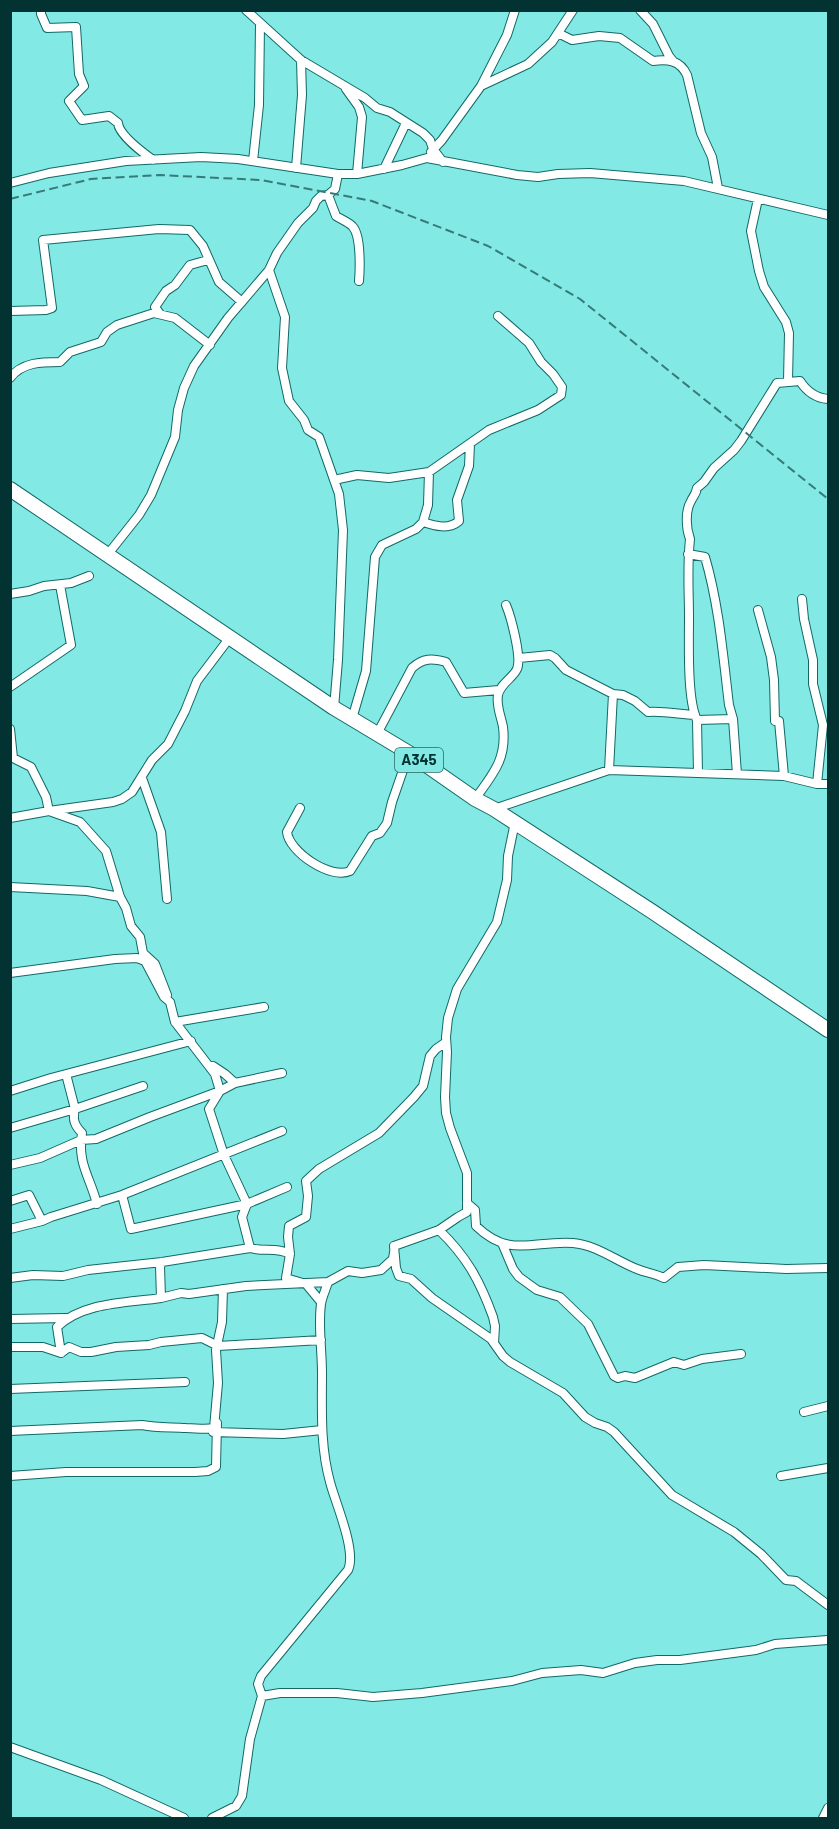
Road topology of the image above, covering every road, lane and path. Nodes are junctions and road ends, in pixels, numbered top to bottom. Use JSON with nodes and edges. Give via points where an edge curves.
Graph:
{"nodes":[{"id":1,"x":41,"y":10,"type":"edge"},
{"id":2,"x":246,"y":10,"type":"edge"},
{"id":3,"x":515,"y":10,"type":"edge"},
{"id":4,"x":573,"y":10,"type":"edge"},
{"id":5,"x":640,"y":10,"type":"edge"},
{"id":6,"x":260,"y":23,"type":"junction"},
{"id":7,"x":558,"y":33,"type":"junction"},
{"id":8,"x":301,"y":60,"type":"junction"},
{"id":9,"x":673,"y":61,"type":"junction"},
{"id":10,"x":481,"y":86,"type":"junction"},
{"id":11,"x":345,"y":88,"type":"junction"},
{"id":12,"x":406,"y":123,"type":"junction"},
{"id":13,"x":433,"y":149,"type":"junction"},
{"id":14,"x":427,"y":158,"type":"junction"},
{"id":15,"x":153,"y":160,"type":"junction"},
{"id":16,"x":252,"y":161,"type":"junction"},
{"id":17,"x":443,"y":162,"type":"junction"},
{"id":18,"x":296,"y":168,"type":"junction"},
{"id":19,"x":384,"y":169,"type":"junction"},
{"id":20,"x":338,"y":174,"type":"junction"},
{"id":21,"x":357,"y":174,"type":"junction"},
{"id":22,"x":10,"y":183,"type":"edge"},
{"id":23,"x":718,"y":188,"type":"junction"},
{"id":24,"x":328,"y":195,"type":"junction"},
{"id":25,"x":758,"y":199,"type":"junction"},
{"id":26,"x":828,"y":215,"type":"edge"},
{"id":27,"x":208,"y":260,"type":"junction"},
{"id":28,"x":269,"y":270,"type":"junction"},
{"id":29,"x":359,"y":281,"type":"dead end"},
{"id":30,"x":242,"y":302,"type":"junction"},
{"id":31,"x":10,"y":311,"type":"edge"},
{"id":32,"x":159,"y":314,"type":"junction"},
{"id":33,"x":498,"y":316,"type":"dead end"},
{"id":34,"x":210,"y":345,"type":"junction"},
{"id":35,"x":10,"y":378,"type":"edge"},
{"id":36,"x":788,"y":381,"type":"junction"},
{"id":37,"x":828,"y":399,"type":"edge"},
{"id":38,"x":470,"y":444,"type":"junction"},
{"id":39,"x":429,"y":472,"type":"junction"},
{"id":40,"x":334,"y":480,"type":"junction"},
{"id":41,"x":10,"y":489,"type":"edge"},
{"id":42,"x":423,"y":522,"type":"junction"},
{"id":43,"x":108,"y":554,"type":"junction"},
{"id":44,"x":688,"y":554,"type":"junction"},
{"id":45,"x":89,"y":576,"type":"dead end"},
{"id":46,"x":60,"y":585,"type":"junction"},
{"id":47,"x":10,"y":594,"type":"edge"},
{"id":48,"x":802,"y":599,"type":"dead end"},
{"id":49,"x":506,"y":605,"type":"dead end"},
{"id":50,"x":758,"y":610,"type":"dead end"},
{"id":51,"x":231,"y":636,"type":"junction"},
{"id":52,"x":519,"y":658,"type":"junction"},
{"id":53,"x":10,"y":687,"type":"edge"},
{"id":54,"x":499,"y":690,"type":"junction"},
{"id":55,"x":613,"y":694,"type":"junction"},
{"id":56,"x":334,"y":708,"type":"junction"},
{"id":57,"x":696,"y":718,"type":"junction"},
{"id":58,"x":352,"y":719,"type":"junction"},
{"id":59,"x":733,"y":719,"type":"junction"},
{"id":60,"x":10,"y":729,"type":"edge"},
{"id":61,"x":377,"y":734,"type":"junction"},
{"id":62,"x":409,"y":753,"type":"junction"},
{"id":63,"x":609,"y":770,"type":"junction"},
{"id":64,"x":698,"y":773,"type":"junction"},
{"id":65,"x":737,"y":774,"type":"junction"},
{"id":66,"x":784,"y":776,"type":"junction"},
{"id":67,"x":142,"y":778,"type":"junction"},
{"id":68,"x":817,"y":784,"type":"junction"},
{"id":69,"x":828,"y":784,"type":"edge"},
{"id":70,"x":475,"y":799,"type":"junction"},
{"id":71,"x":300,"y":808,"type":"dead end"},
{"id":72,"x":494,"y":809,"type":"junction"},
{"id":73,"x":49,"y":811,"type":"junction"},
{"id":74,"x":10,"y":818,"type":"edge"},
{"id":75,"x":515,"y":822,"type":"junction"},
{"id":76,"x":10,"y":887,"type":"edge"},
{"id":77,"x":120,"y":897,"type":"junction"},
{"id":78,"x":167,"y":899,"type":"dead end"},
{"id":79,"x":143,"y":953,"type":"junction"},
{"id":80,"x":66,"y":964,"type":"junction"},
{"id":81,"x":10,"y":973,"type":"edge"},
{"id":82,"x":170,"y":1002,"type":"junction"},
{"id":83,"x":264,"y":1007,"type":"dead end"},
{"id":84,"x":175,"y":1022,"type":"junction"},
{"id":85,"x":828,"y":1030,"type":"edge"},
{"id":86,"x":191,"y":1041,"type":"junction"},
{"id":87,"x":446,"y":1042,"type":"junction"},
{"id":88,"x":202,"y":1059,"type":"junction"},
{"id":89,"x":282,"y":1073,"type":"dead end"},
{"id":90,"x":66,"y":1074,"type":"junction"},
{"id":91,"x":235,"y":1083,"type":"junction"},
{"id":92,"x":143,"y":1086,"type":"dead end"},
{"id":93,"x":10,"y":1091,"type":"edge"},
{"id":94,"x":220,"y":1091,"type":"junction"},
{"id":95,"x":75,"y":1109,"type":"junction"},
{"id":96,"x":10,"y":1128,"type":"edge"},
{"id":97,"x":282,"y":1131,"type":"dead end"},
{"id":98,"x":81,"y":1140,"type":"junction"},
{"id":99,"x":224,"y":1155,"type":"junction"},
{"id":100,"x":10,"y":1165,"type":"edge"},
{"id":101,"x":286,"y":1187,"type":"dead end"},
{"id":102,"x":122,"y":1196,"type":"junction"},
{"id":103,"x":10,"y":1201,"type":"edge"},
{"id":104,"x":467,"y":1203,"type":"junction"},
{"id":105,"x":97,"y":1204,"type":"junction"},
{"id":106,"x":247,"y":1204,"type":"junction"},
{"id":107,"x":42,"y":1221,"type":"junction"},
{"id":108,"x":10,"y":1229,"type":"edge"},
{"id":109,"x":439,"y":1230,"type":"junction"},
{"id":110,"x":502,"y":1243,"type":"junction"},
{"id":111,"x":394,"y":1246,"type":"junction"},
{"id":112,"x":250,"y":1248,"type":"junction"},
{"id":113,"x":290,"y":1254,"type":"junction"},
{"id":114,"x":162,"y":1262,"type":"junction"},
{"id":115,"x":828,"y":1268,"type":"edge"},
{"id":116,"x":10,"y":1278,"type":"edge"},
{"id":117,"x":328,"y":1282,"type":"junction"},
{"id":118,"x":306,"y":1284,"type":"junction"},
{"id":119,"x":223,"y":1289,"type":"junction"},
{"id":120,"x":160,"y":1298,"type":"junction"},
{"id":121,"x":321,"y":1302,"type":"junction"},
{"id":122,"x":66,"y":1318,"type":"junction"},
{"id":123,"x":10,"y":1319,"type":"edge"},
{"id":124,"x":321,"y":1340,"type":"junction"},
{"id":125,"x":494,"y":1343,"type":"junction"},
{"id":126,"x":218,"y":1346,"type":"junction"},
{"id":127,"x":10,"y":1347,"type":"edge"},
{"id":128,"x":60,"y":1353,"type":"junction"},
{"id":129,"x":741,"y":1354,"type":"dead end"},
{"id":130,"x":185,"y":1382,"type":"dead end"},
{"id":131,"x":217,"y":1388,"type":"junction"},
{"id":132,"x":10,"y":1389,"type":"edge"},
{"id":133,"x":828,"y":1406,"type":"edge"},
{"id":134,"x":804,"y":1412,"type":"dead end"},
{"id":135,"x":322,"y":1430,"type":"junction"},
{"id":136,"x":10,"y":1431,"type":"edge"},
{"id":137,"x":191,"y":1432,"type":"dead end"},
{"id":138,"x":218,"y":1432,"type":"junction"},
{"id":139,"x":828,"y":1468,"type":"edge"},
{"id":140,"x":10,"y":1476,"type":"edge"},
{"id":141,"x":781,"y":1476,"type":"dead end"},
{"id":142,"x":828,"y":1605,"type":"edge"},
{"id":143,"x":828,"y":1640,"type":"edge"},
{"id":144,"x":262,"y":1696,"type":"junction"},
{"id":145,"x":10,"y":1747,"type":"edge"},
{"id":146,"x":828,"y":1808,"type":"edge"},
{"id":147,"x":184,"y":1818,"type":"edge"},
{"id":148,"x":212,"y":1818,"type":"edge"},
{"id":149,"x":823,"y":1818,"type":"edge"}],
"edges":[{"from":1,"to":15,"type":"street","via":[[47,28],[76,27],[79,74],[84,87],[69,101],[82,120],[109,116]]},
{"from":2,"to":6,"type":"street"},
{"from":3,"to":10,"type":"street"},
{"from":4,"to":7,"type":"street"},
{"from":5,"to":9,"type":"street","via":[[653,24]]},
{"from":6,"to":8,"type":"street"},
{"from":6,"to":16,"type":"street","via":[[259,105]]},
{"from":7,"to":9,"type":"street","via":[[572,40],[620,38],[653,61]]},
{"from":7,"to":10,"type":"street","via":[[528,64]]},
{"from":8,"to":11,"type":"street"},
{"from":8,"to":18,"type":"street"},
{"from":9,"to":23,"type":"street","via":[[687,75]]},
{"from":10,"to":13,"type":"street"},
{"from":11,"to":12,"type":"street"},
{"from":11,"to":21,"type":"street","via":[[362,117]]},
{"from":12,"to":13,"type":"street","via":[[423,133]]},
{"from":12,"to":19,"type":"street"},
{"from":13,"to":14,"type":"street"},
{"from":13,"to":17,"type":"street"},
{"from":14,"to":17,"type":"street"},
{"from":14,"to":19,"type":"street"},
{"from":15,"to":16,"type":"street","via":[[201,157]]},
{"from":15,"to":22,"type":"street","via":[[72,169]]},
{"from":16,"to":18,"type":"street"},
{"from":17,"to":23,"type":"street","via":[[538,177],[590,173]]},
{"from":18,"to":20,"type":"street"},
{"from":19,"to":21,"type":"street"},
{"from":20,"to":21,"type":"street"},
{"from":20,"to":24,"type":"street","via":[[335,189]]},
{"from":23,"to":25,"type":"street"},
{"from":24,"to":28,"type":"street","via":[[321,196],[298,223]]},
{"from":24,"to":29,"type":"street","via":[[336,216],[356,230]]},
{"from":25,"to":26,"type":"street"},
{"from":25,"to":36,"type":"street","via":[[751,231],[764,287],[789,333]]},
{"from":27,"to":30,"type":"street","via":[[219,282]]},
{"from":27,"to":31,"type":"street","via":[[190,230],[159,229],[44,240],[52,308]]},
{"from":27,"to":32,"type":"street","via":[[190,265],[176,285],[166,291],[155,307]]},
{"from":28,"to":30,"type":"street"},
{"from":28,"to":40,"type":"street","via":[[285,317],[282,368],[289,401],[308,430],[319,436]]},
{"from":30,"to":34,"type":"street"},
{"from":32,"to":34,"type":"street","via":[[175,318]]},
{"from":32,"to":35,"type":"street","via":[[117,325],[101,342],[70,352],[60,362],[37,362],[19,369]]},
{"from":33,"to":38,"type":"street","via":[[529,343],[562,387],[561,395],[489,430]]},
{"from":34,"to":43,"type":"street","via":[[188,376],[178,410],[176,437],[147,504]]},
{"from":36,"to":37,"type":"street","via":[[800,381],[818,398]]},
{"from":36,"to":44,"type":"street","via":[[777,383],[741,441],[697,488],[688,511]]},
{"from":38,"to":39,"type":"street"},
{"from":38,"to":42,"type":"street","via":[[469,466],[457,500],[459,521],[446,526]]},
{"from":39,"to":40,"type":"street","via":[[388,478],[357,475]]},
{"from":39,"to":42,"type":"street"},
{"from":40,"to":56,"type":"street","via":[[343,530]]},
{"from":41,"to":43,"type":"highway","number":"A345"},
{"from":42,"to":58,"type":"street","via":[[382,545],[375,557],[366,671]]},
{"from":43,"to":51,"type":"highway","number":"A345"},
{"from":44,"to":57,"type":"street","via":[[690,672]]},
{"from":44,"to":59,"type":"street","via":[[705,557],[713,584]]},
{"from":45,"to":46,"type":"street"},
{"from":46,"to":47,"type":"street"},
{"from":46,"to":53,"type":"street","via":[[71,645]]},
{"from":48,"to":68,"type":"street","via":[[822,725]]},
{"from":49,"to":52,"type":"street"},
{"from":50,"to":66,"type":"street","via":[[771,657]]},
{"from":51,"to":56,"type":"highway","number":"A345"},
{"from":51,"to":67,"type":"street","via":[[197,681],[168,744]]},
{"from":52,"to":54,"type":"street","via":[[518,668]]},
{"from":52,"to":55,"type":"street","via":[[550,655],[566,670]]},
{"from":54,"to":61,"type":"street","via":[[464,693],[446,662],[425,659],[412,668]]},
{"from":54,"to":70,"type":"street","via":[[502,758]]},
{"from":55,"to":57,"type":"street","via":[[636,701],[648,712]]},
{"from":55,"to":63,"type":"street"},
{"from":56,"to":58,"type":"highway","number":"A345"},
{"from":57,"to":59,"type":"street"},
{"from":57,"to":64,"type":"street"},
{"from":58,"to":61,"type":"highway","number":"A345"},
{"from":59,"to":65,"type":"street"},
{"from":60,"to":73,"type":"street","via":[[13,758],[31,766]]},
{"from":61,"to":62,"type":"highway","number":"A345"},
{"from":62,"to":70,"type":"highway","number":"A345"},
{"from":62,"to":71,"type":"street","via":[[387,823],[372,836],[353,867],[344,874],[323,869],[291,844],[287,832]]},
{"from":63,"to":64,"type":"street"},
{"from":63,"to":72,"type":"street"},
{"from":64,"to":65,"type":"street"},
{"from":65,"to":66,"type":"street"},
{"from":66,"to":68,"type":"street"},
{"from":67,"to":73,"type":"street","via":[[122,799]]},
{"from":67,"to":78,"type":"street","via":[[161,832]]},
{"from":68,"to":69,"type":"street"},
{"from":70,"to":72,"type":"highway","number":"A345"},
{"from":72,"to":75,"type":"highway","number":"A345"},
{"from":73,"to":74,"type":"street"},
{"from":73,"to":77,"type":"street","via":[[80,822],[106,851]]},
{"from":75,"to":85,"type":"highway","number":"A345"},
{"from":75,"to":87,"type":"street","via":[[497,922],[457,989]]},
{"from":76,"to":77,"type":"street"},
{"from":77,"to":79,"type":"street","via":[[131,926],[140,937]]},
{"from":79,"to":80,"type":"street"},
{"from":79,"to":82,"type":"street","via":[[155,964]]},
{"from":80,"to":81,"type":"street"},
{"from":80,"to":82,"type":"street","via":[[136,958],[146,961]]},
{"from":82,"to":84,"type":"street"},
{"from":83,"to":84,"type":"street"},
{"from":84,"to":86,"type":"street"},
{"from":86,"to":88,"type":"street"},
{"from":86,"to":90,"type":"street"},
{"from":87,"to":104,"type":"street","via":[[446,1113],[467,1173]]},
{"from":87,"to":113,"type":"street","via":[[430,1056],[423,1086],[379,1133],[306,1181],[306,1217],[289,1226]]},
{"from":88,"to":91,"type":"street"},
{"from":88,"to":94,"type":"street","via":[[215,1074]]},
{"from":89,"to":91,"type":"street"},
{"from":90,"to":93,"type":"street"},
{"from":90,"to":95,"type":"street"},
{"from":91,"to":94,"type":"street"},
{"from":92,"to":95,"type":"street"},
{"from":94,"to":98,"type":"street","via":[[96,1139]]},
{"from":94,"to":99,"type":"street","via":[[209,1109]]},
{"from":95,"to":96,"type":"street"},
{"from":95,"to":98,"type":"street","via":[[73,1115],[82,1133]]},
{"from":97,"to":99,"type":"street"},
{"from":98,"to":100,"type":"street","via":[[40,1158]]},
{"from":98,"to":105,"type":"street","via":[[82,1161]]},
{"from":99,"to":102,"type":"street"},
{"from":99,"to":106,"type":"street"},
{"from":101,"to":106,"type":"street"},
{"from":102,"to":105,"type":"street"},
{"from":102,"to":106,"type":"street","via":[[131,1229]]},
{"from":103,"to":107,"type":"street","via":[[29,1195]]},
{"from":104,"to":109,"type":"street","via":[[467,1212]]},
{"from":104,"to":110,"type":"street","via":[[475,1210],[476,1226]]},
{"from":105,"to":107,"type":"street"},
{"from":106,"to":112,"type":"street","via":[[242,1217]]},
{"from":107,"to":108,"type":"street"},
{"from":109,"to":111,"type":"street"},
{"from":109,"to":125,"type":"street","via":[[471,1266],[493,1317]]},
{"from":110,"to":115,"type":"street","via":[[520,1247],[573,1243],[596,1248],[638,1270],[664,1278],[678,1267],[704,1265]]},
{"from":110,"to":129,"type":"street","via":[[519,1277],[537,1290],[560,1297],[588,1324],[618,1378],[635,1378],[674,1362],[684,1365]]},
{"from":111,"to":117,"type":"street","via":[[393,1259],[381,1270],[348,1271]]},
{"from":111,"to":125,"type":"street","via":[[399,1276],[411,1279]]},
{"from":112,"to":113,"type":"street"},
{"from":112,"to":114,"type":"street"},
{"from":113,"to":118,"type":"street","via":[[286,1278]]},
{"from":114,"to":116,"type":"street","via":[[63,1276]]},
{"from":114,"to":120,"type":"street"},
{"from":117,"to":118,"type":"street"},
{"from":117,"to":121,"type":"street"},
{"from":118,"to":119,"type":"street"},
{"from":118,"to":121,"type":"street"},
{"from":119,"to":120,"type":"street"},
{"from":119,"to":126,"type":"street"},
{"from":120,"to":122,"type":"street","via":[[99,1306]]},
{"from":121,"to":124,"type":"street"},
{"from":122,"to":123,"type":"street"},
{"from":122,"to":128,"type":"street","via":[[57,1327]]},
{"from":124,"to":126,"type":"street"},
{"from":124,"to":135,"type":"street"},
{"from":125,"to":142,"type":"street","via":[[510,1362],[563,1393],[585,1417],[614,1432],[672,1495],[734,1532],[786,1580],[796,1581]]},
{"from":126,"to":128,"type":"street","via":[[202,1338],[91,1352],[69,1347]]},
{"from":126,"to":131,"type":"street"},
{"from":127,"to":128,"type":"street","via":[[43,1347]]},
{"from":130,"to":132,"type":"street"},
{"from":131,"to":136,"type":"street","via":[[214,1428],[142,1425]]},
{"from":131,"to":138,"type":"street"},
{"from":133,"to":134,"type":"street"},
{"from":135,"to":138,"type":"street","via":[[283,1434]]},
{"from":135,"to":144,"type":"street","via":[[324,1460],[351,1560],[348,1570],[261,1676],[258,1684]]},
{"from":137,"to":138,"type":"street"},
{"from":138,"to":140,"type":"street","via":[[216,1467],[208,1471]]},
{"from":139,"to":141,"type":"street"},
{"from":143,"to":144,"type":"street","via":[[636,1663],[603,1673],[542,1673],[422,1693],[373,1697],[337,1693]]},
{"from":144,"to":148,"type":"street","via":[[250,1739],[242,1796],[236,1806]]},
{"from":145,"to":147,"type":"street","via":[[101,1780]]},
{"from":146,"to":149,"type":"street"}]}
